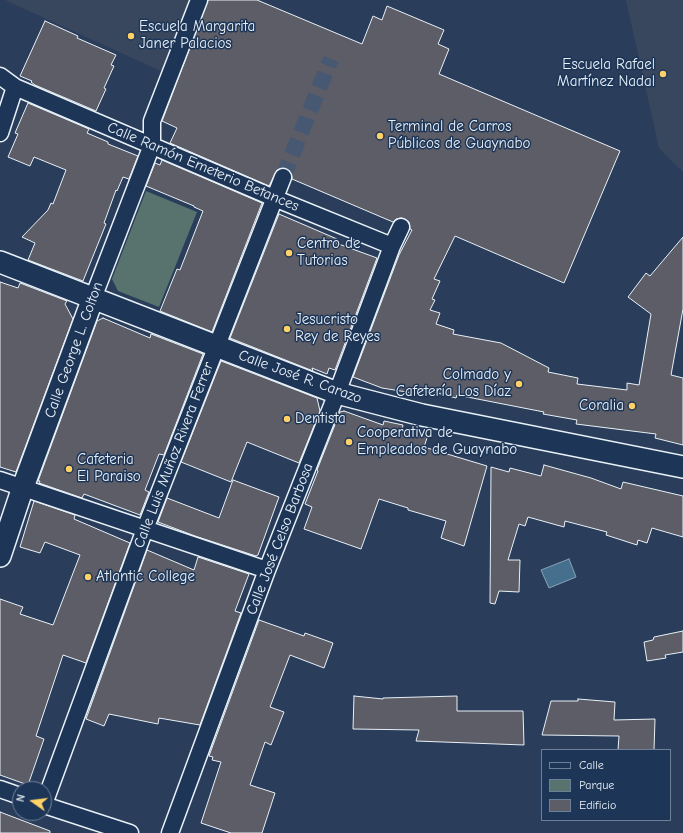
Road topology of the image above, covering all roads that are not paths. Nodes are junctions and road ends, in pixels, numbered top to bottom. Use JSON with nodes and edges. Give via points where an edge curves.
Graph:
{"nodes":[{"id":1,"x":200,"y":0,"type":"edge"},
{"id":2,"x":0,"y":76,"type":"edge"},
{"id":3,"x":15,"y":87,"type":"junction"},
{"id":4,"x":0,"y":133,"type":"edge"},
{"id":5,"x":152,"y":145,"type":"junction"},
{"id":6,"x":283,"y":176,"type":"tunnel mouth"},
{"id":7,"x":274,"y":198,"type":"junction"},
{"id":8,"x":401,"y":227,"type":"dead end"},
{"id":9,"x":392,"y":246,"type":"junction"},
{"id":10,"x":0,"y":262,"type":"edge"},
{"id":11,"x":93,"y":298,"type":"junction"},
{"id":12,"x":216,"y":346,"type":"junction"},
{"id":13,"x":337,"y":393,"type":"junction"},
{"id":14,"x":683,"y":467,"type":"edge"},
{"id":15,"x":0,"y":480,"type":"edge"},
{"id":16,"x":23,"y":487,"type":"junction"},
{"id":17,"x":145,"y":528,"type":"junction"},
{"id":18,"x":0,"y":556,"type":"edge"},
{"id":19,"x":267,"y":570,"type":"junction"},
{"id":20,"x":52,"y":782,"type":"edge"},
{"id":21,"x":0,"y":789,"type":"edge"},
{"id":22,"x":12,"y":793,"type":"edge"},
{"id":23,"x":52,"y":807,"type":"edge"},
{"id":24,"x":130,"y":833,"type":"edge"},
{"id":25,"x":170,"y":833,"type":"edge"}],
"edges":[{"from":1,"to":5,"type":"street","via":[[152,121]]},
{"from":2,"to":3,"type":"street","name":"Calle Ramón Emeterio Betances"},
{"from":3,"to":4,"type":"street"},
{"from":3,"to":5,"type":"street","name":"Calle Ramón Emeterio Betances"},
{"from":5,"to":7,"type":"street","name":"Calle Ramón Emeterio Betances"},
{"from":5,"to":11,"type":"street","name":"Calle George L. Colton"},
{"from":6,"to":7,"type":"street","name":"Calle Luis Muñoz Rivera Ferrer"},
{"from":7,"to":9,"type":"street","name":"Calle Ramón Emeterio Betances"},
{"from":7,"to":12,"type":"street","name":"Calle Luis Muñoz Rivera Ferrer"},
{"from":8,"to":9,"type":"street","name":"Calle José Celso Barbosa"},
{"from":9,"to":13,"type":"street","name":"Calle José Celso Barbosa"},
{"from":10,"to":11,"type":"street","name":"Calle José R. Carazo"},
{"from":11,"to":12,"type":"street","name":"Calle José R. Carazo"},
{"from":11,"to":16,"type":"street","name":"Calle George L. Colton"},
{"from":12,"to":13,"type":"street","name":"Calle José R. Carazo"},
{"from":12,"to":17,"type":"street","name":"Calle Luis Muñoz Rivera Ferrer"},
{"from":13,"to":14,"type":"street","name":"Calle José R. Carazo","via":[[422,415]]},
{"from":13,"to":19,"type":"street","name":"Calle José Celso Barbosa"},
{"from":15,"to":16,"type":"street"},
{"from":16,"to":17,"type":"street"},
{"from":16,"to":18,"type":"street","name":"Calle George L. Colton"},
{"from":17,"to":19,"type":"street"},
{"from":17,"to":20,"type":"street","name":"Calle Luis Muñoz Rivera Ferrer"},
{"from":19,"to":25,"type":"street","name":"Calle José Celso Barbosa"},
{"from":21,"to":22,"type":"street"},
{"from":23,"to":24,"type":"street"}]}
